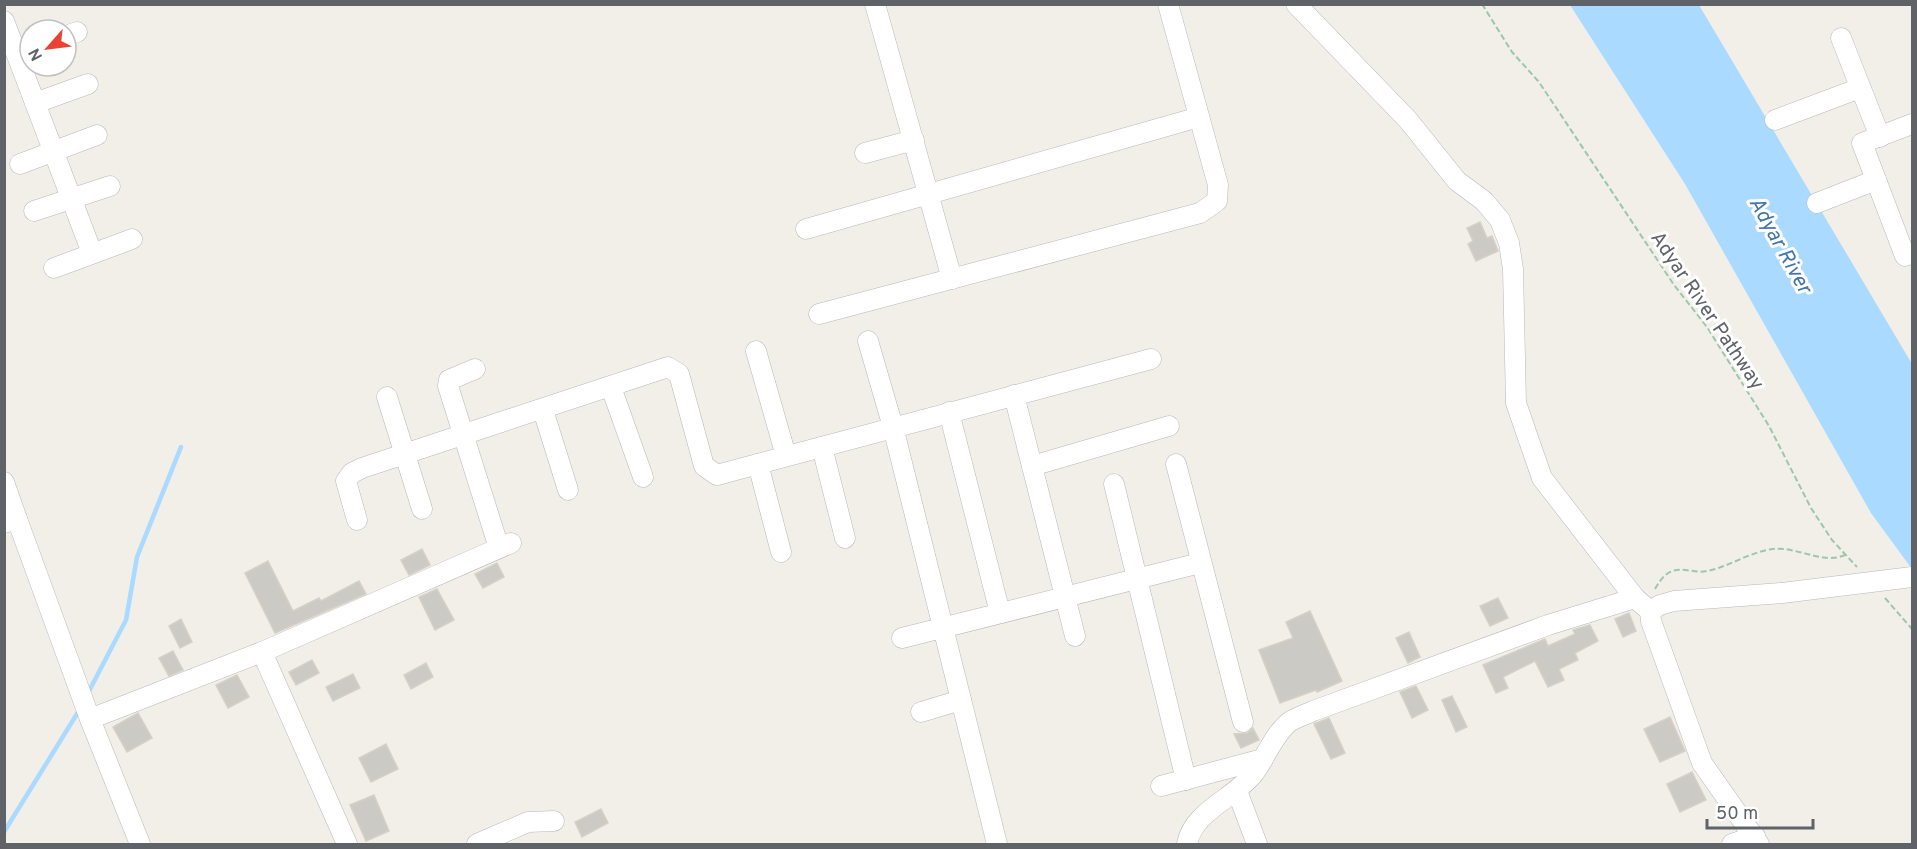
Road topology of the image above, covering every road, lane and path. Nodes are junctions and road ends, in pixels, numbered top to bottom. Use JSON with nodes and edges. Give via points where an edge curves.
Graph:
{"nodes":[{"id":1,"x":875,"y":4,"type":"edge"},
{"id":2,"x":1168,"y":4,"type":"edge"},
{"id":3,"x":1296,"y":4,"type":"edge"},
{"id":4,"x":1482,"y":4,"type":"edge"},
{"id":5,"x":4,"y":21,"type":"edge"},
{"id":6,"x":1841,"y":38,"type":"dead end"},
{"id":7,"x":18,"y":60,"type":"edge"},
{"id":8,"x":25,"y":78,"type":"edge"},
{"id":9,"x":88,"y":84,"type":"dead end"},
{"id":10,"x":1860,"y":88,"type":"junction"},
{"id":11,"x":35,"y":103,"type":"junction"},
{"id":12,"x":1199,"y":117,"type":"junction"},
{"id":13,"x":1775,"y":120,"type":"dead end"},
{"id":14,"x":1912,"y":124,"type":"edge"},
{"id":15,"x":97,"y":135,"type":"dead end"},
{"id":16,"x":1880,"y":137,"type":"junction"},
{"id":17,"x":914,"y":140,"type":"junction"},
{"id":18,"x":53,"y":153,"type":"junction"},
{"id":19,"x":865,"y":153,"type":"dead end"},
{"id":20,"x":20,"y":164,"type":"dead end"},
{"id":21,"x":1876,"y":180,"type":"junction"},
{"id":22,"x":110,"y":186,"type":"dead end"},
{"id":23,"x":929,"y":194,"type":"junction"},
{"id":24,"x":71,"y":199,"type":"junction"},
{"id":25,"x":1817,"y":203,"type":"dead end"},
{"id":26,"x":34,"y":211,"type":"dead end"},
{"id":27,"x":806,"y":229,"type":"dead end"},
{"id":28,"x":132,"y":239,"type":"dead end"},
{"id":29,"x":1912,"y":253,"type":"edge"},
{"id":30,"x":92,"y":254,"type":"junction"},
{"id":31,"x":54,"y":268,"type":"dead end"},
{"id":32,"x":952,"y":279,"type":"junction"},
{"id":33,"x":819,"y":314,"type":"dead end"},
{"id":34,"x":868,"y":341,"type":"dead end"},
{"id":35,"x":756,"y":351,"type":"dead end"},
{"id":36,"x":1151,"y":359,"type":"dead end"},
{"id":37,"x":475,"y":369,"type":"dead end"},
{"id":38,"x":610,"y":387,"type":"junction"},
{"id":39,"x":1014,"y":395,"type":"junction"},
{"id":40,"x":387,"y":397,"type":"dead end"},
{"id":41,"x":543,"y":410,"type":"junction"},
{"id":42,"x":949,"y":412,"type":"junction"},
{"id":43,"x":1169,"y":426,"type":"dead end"},
{"id":44,"x":893,"y":427,"type":"junction"},
{"id":45,"x":464,"y":434,"type":"junction"},
{"id":46,"x":822,"y":447,"type":"junction"},
{"id":47,"x":405,"y":454,"type":"junction"},
{"id":48,"x":786,"y":456,"type":"junction"},
{"id":49,"x":758,"y":464,"type":"junction"},
{"id":50,"x":1176,"y":464,"type":"dead end"},
{"id":51,"x":1032,"y":466,"type":"junction"},
{"id":52,"x":643,"y":477,"type":"dead end"},
{"id":53,"x":4,"y":482,"type":"edge"},
{"id":54,"x":1114,"y":484,"type":"dead end"},
{"id":55,"x":568,"y":490,"type":"dead end"},
{"id":56,"x":422,"y":509,"type":"dead end"},
{"id":57,"x":357,"y":520,"type":"dead end"},
{"id":58,"x":11,"y":521,"type":"edge"},
{"id":59,"x":845,"y":538,"type":"dead end"},
{"id":60,"x":781,"y":552,"type":"dead end"},
{"id":61,"x":1845,"y":555,"type":"junction"},
{"id":62,"x":1200,"y":563,"type":"junction"},
{"id":63,"x":1859,"y":570,"type":"dead end"},
{"id":64,"x":1912,"y":577,"type":"edge"},
{"id":65,"x":1135,"y":579,"type":"junction"},
{"id":66,"x":1880,"y":593,"type":"dead end"},
{"id":67,"x":1065,"y":597,"type":"junction"},
{"id":68,"x":1635,"y":598,"type":"junction"},
{"id":69,"x":1650,"y":611,"type":"junction"},
{"id":70,"x":1000,"y":613,"type":"junction"},
{"id":71,"x":944,"y":628,"type":"junction"},
{"id":72,"x":1912,"y":629,"type":"edge"},
{"id":73,"x":1075,"y":636,"type":"dead end"},
{"id":74,"x":902,"y":638,"type":"dead end"},
{"id":75,"x":262,"y":652,"type":"junction"},
{"id":76,"x":962,"y":700,"type":"junction"},
{"id":77,"x":921,"y":712,"type":"dead end"},
{"id":78,"x":90,"y":718,"type":"junction"},
{"id":79,"x":1243,"y":722,"type":"dead end"},
{"id":80,"x":1263,"y":759,"type":"junction"},
{"id":81,"x":1186,"y":780,"type":"junction"},
{"id":82,"x":1161,"y":786,"type":"dead end"},
{"id":83,"x":1237,"y":791,"type":"junction"},
{"id":84,"x":554,"y":821,"type":"dead end"},
{"id":85,"x":1757,"y":840,"type":"edge"},
{"id":86,"x":140,"y":844,"type":"edge"},
{"id":87,"x":347,"y":844,"type":"edge"},
{"id":88,"x":477,"y":844,"type":"edge"},
{"id":89,"x":998,"y":844,"type":"edge"},
{"id":90,"x":1187,"y":844,"type":"edge"},
{"id":91,"x":1257,"y":844,"type":"edge"},
{"id":92,"x":1732,"y":844,"type":"edge"}],
"edges":[{"from":1,"to":17,"type":"street"},
{"from":2,"to":12,"type":"street"},
{"from":3,"to":68,"type":"street","via":[[1408,120],[1456,182],[1484,201],[1500,220],[1513,269],[1516,402],[1542,478]]},
{"from":4,"to":61,"type":"path","name":"Adyar River Pathway","via":[[1512,52],[1539,82],[1674,285],[1707,327],[1769,426],[1811,508]]},
{"from":5,"to":7,"type":"street"},
{"from":6,"to":10,"type":"street"},
{"from":8,"to":11,"type":"street"},
{"from":9,"to":11,"type":"street"},
{"from":10,"to":13,"type":"street"},
{"from":10,"to":16,"type":"street"},
{"from":11,"to":18,"type":"street"},
{"from":12,"to":23,"type":"street"},
{"from":12,"to":32,"type":"street","via":[[1218,185],[1217,201],[1208,209]]},
{"from":14,"to":16,"type":"street"},
{"from":15,"to":18,"type":"street"},
{"from":16,"to":21,"type":"street","via":[[1862,143]]},
{"from":17,"to":19,"type":"street"},
{"from":17,"to":23,"type":"street"},
{"from":18,"to":20,"type":"street"},
{"from":18,"to":24,"type":"street"},
{"from":21,"to":25,"type":"street"},
{"from":21,"to":29,"type":"street","via":[[1905,256]]},
{"from":22,"to":24,"type":"street"},
{"from":23,"to":27,"type":"street"},
{"from":23,"to":32,"type":"street"},
{"from":24,"to":26,"type":"street"},
{"from":24,"to":30,"type":"street"},
{"from":28,"to":30,"type":"street"},
{"from":30,"to":31,"type":"street"},
{"from":32,"to":33,"type":"street"},
{"from":34,"to":44,"type":"street"},
{"from":35,"to":48,"type":"street"},
{"from":36,"to":39,"type":"street"},
{"from":37,"to":45,"type":"street","via":[[449,380]]},
{"from":38,"to":41,"type":"street"},
{"from":38,"to":49,"type":"street","via":[[668,367],[674,369],[681,381],[704,466],[717,475]]},
{"from":38,"to":52,"type":"street"},
{"from":39,"to":42,"type":"street"},
{"from":39,"to":51,"type":"street"},
{"from":40,"to":47,"type":"street"},
{"from":41,"to":45,"type":"street"},
{"from":41,"to":55,"type":"street"},
{"from":42,"to":44,"type":"street"},
{"from":42,"to":70,"type":"street"},
{"from":43,"to":51,"type":"street"},
{"from":44,"to":46,"type":"street"},
{"from":44,"to":71,"type":"street"},
{"from":45,"to":47,"type":"street"},
{"from":45,"to":75,"type":"street","via":[[505,545]]},
{"from":46,"to":48,"type":"street"},
{"from":46,"to":59,"type":"street"},
{"from":47,"to":56,"type":"street"},
{"from":47,"to":57,"type":"street","via":[[352,473],[346,481]]},
{"from":48,"to":49,"type":"street"},
{"from":49,"to":60,"type":"street"},
{"from":50,"to":62,"type":"street"},
{"from":51,"to":67,"type":"street"},
{"from":53,"to":58,"type":"street"},
{"from":54,"to":65,"type":"street"},
{"from":58,"to":78,"type":"street"},
{"from":61,"to":63,"type":"path","name":"Adyar River Pathway"},
{"from":61,"to":69,"type":"path","via":[[1831,558],[1773,549],[1707,571],[1677,570],[1660,580]]},
{"from":62,"to":65,"type":"street"},
{"from":62,"to":79,"type":"street"},
{"from":64,"to":69,"type":"street","bridge":true,"via":[[1674,601]]},
{"from":65,"to":67,"type":"street"},
{"from":65,"to":81,"type":"street"},
{"from":66,"to":72,"type":"path"},
{"from":67,"to":70,"type":"street"},
{"from":67,"to":73,"type":"street"},
{"from":68,"to":69,"type":"street"},
{"from":68,"to":80,"type":"street","via":[[1548,625],[1313,711],[1288,723]]},
{"from":69,"to":85,"type":"street","via":[[1702,763]]},
{"from":70,"to":71,"type":"street"},
{"from":71,"to":74,"type":"street"},
{"from":71,"to":76,"type":"street"},
{"from":75,"to":78,"type":"street"},
{"from":75,"to":87,"type":"street"},
{"from":76,"to":77,"type":"street"},
{"from":76,"to":89,"type":"street"},
{"from":78,"to":86,"type":"street"},
{"from":80,"to":81,"type":"street"},
{"from":80,"to":83,"type":"street"},
{"from":81,"to":82,"type":"street"},
{"from":83,"to":90,"type":"street","via":[[1203,815],[1190,830]]},
{"from":83,"to":91,"type":"street"},
{"from":84,"to":88,"type":"street","via":[[528,822]]},
{"from":85,"to":92,"type":"street"}]}
